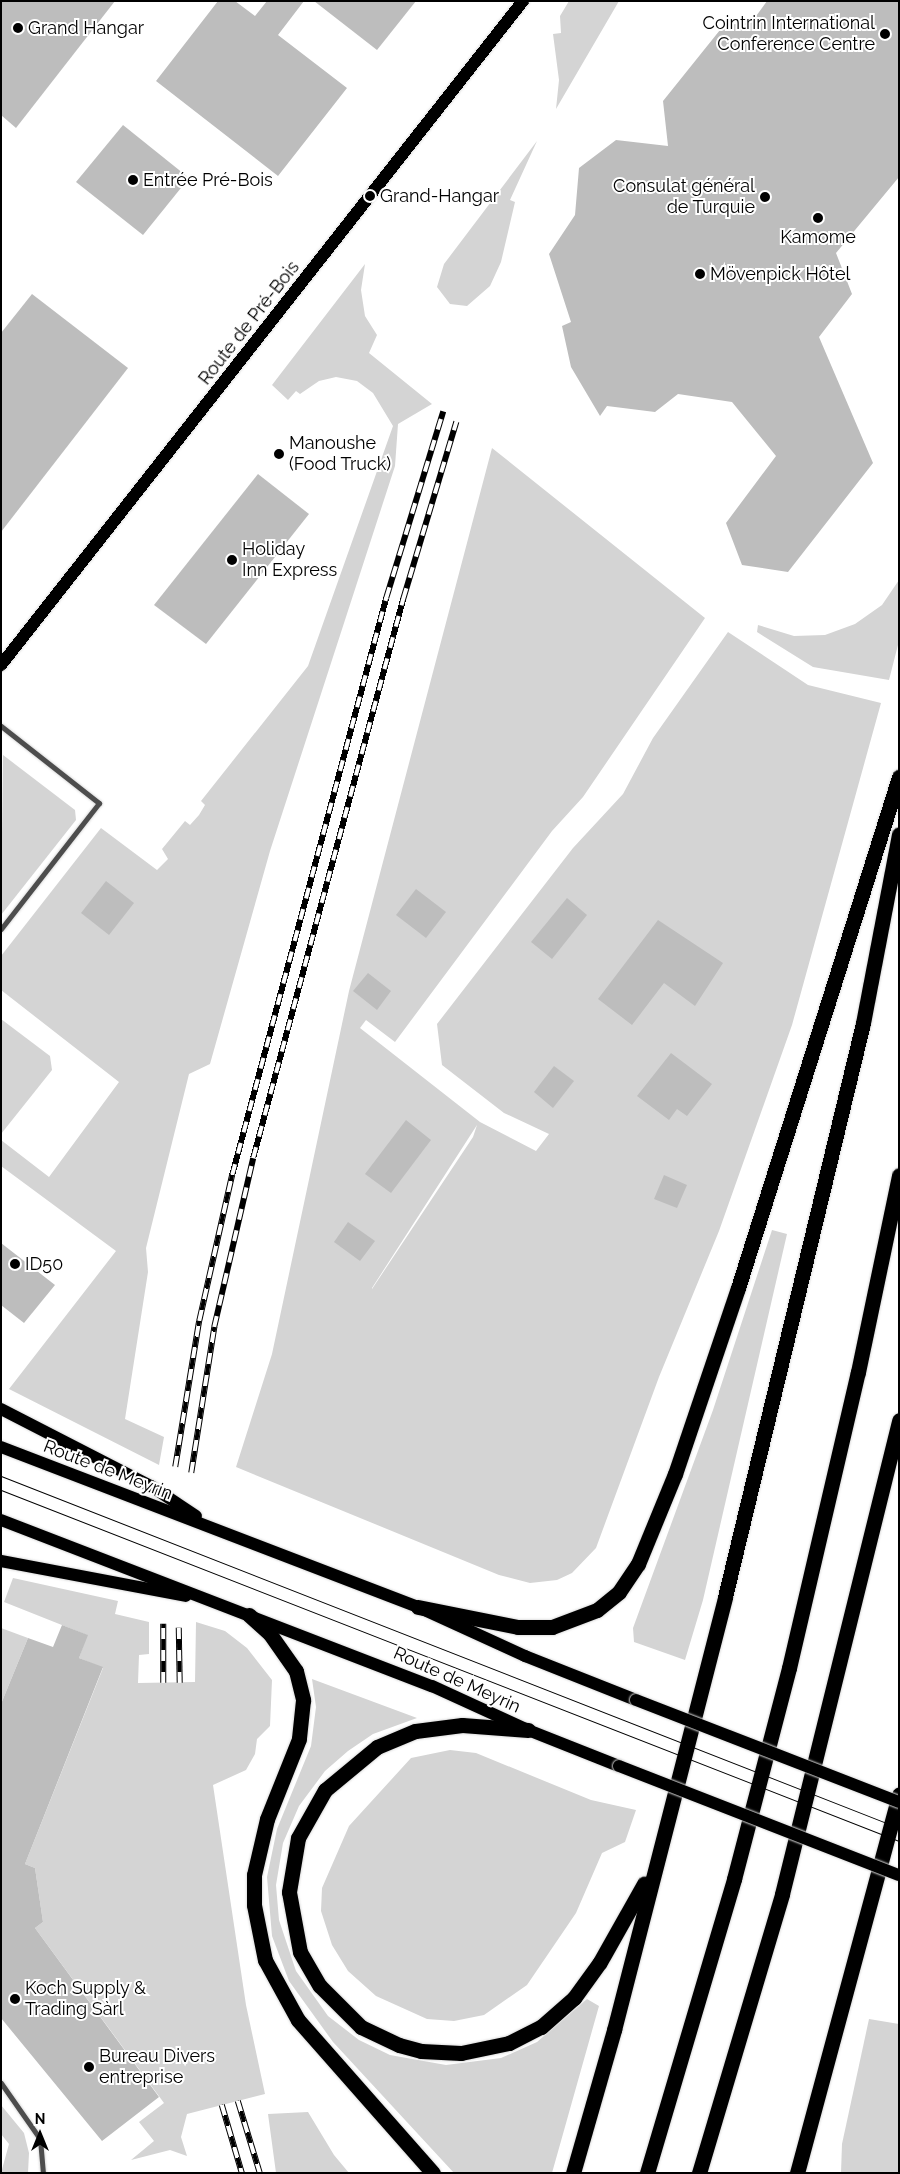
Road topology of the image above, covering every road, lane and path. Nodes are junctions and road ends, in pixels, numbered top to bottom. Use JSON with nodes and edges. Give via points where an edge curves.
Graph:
{"nodes":[{"id":1,"x":524,"y":1,"type":"edge"},
{"id":2,"x":1,"y":665,"type":"edge"},
{"id":3,"x":1,"y":726,"type":"edge"},
{"id":4,"x":899,"y":777,"type":"edge"},
{"id":5,"x":899,"y":834,"type":"edge"},
{"id":6,"x":1,"y":929,"type":"edge"},
{"id":7,"x":899,"y":1175,"type":"edge"},
{"id":8,"x":1,"y":1409,"type":"edge"},
{"id":9,"x":899,"y":1420,"type":"edge"},
{"id":10,"x":1,"y":1447,"type":"edge"},
{"id":11,"x":1,"y":1520,"type":"edge"},
{"id":12,"x":211,"y":1526,"type":"junction"},
{"id":13,"x":1,"y":1562,"type":"edge"},
{"id":14,"x":206,"y":1599,"type":"junction"},
{"id":15,"x":418,"y":1607,"type":"junction"},
{"id":16,"x":249,"y":1615,"type":"junction"},
{"id":17,"x":528,"y":1730,"type":"junction"},
{"id":18,"x":899,"y":1794,"type":"edge"},
{"id":19,"x":899,"y":1802,"type":"edge"},
{"id":20,"x":654,"y":1865,"type":"junction"},
{"id":21,"x":899,"y":1875,"type":"edge"},
{"id":22,"x":1,"y":2083,"type":"edge"},
{"id":23,"x":43,"y":2173,"type":"edge"},
{"id":24,"x":433,"y":2173,"type":"edge"},
{"id":25,"x":573,"y":2173,"type":"edge"},
{"id":26,"x":647,"y":2173,"type":"edge"},
{"id":27,"x":701,"y":2173,"type":"edge"},
{"id":28,"x":797,"y":2173,"type":"edge"}],
"edges":[{"from":1,"to":2,"type":"main road","name":"Route de Pré-Bois"},
{"from":3,"to":6,"type":"street","via":[[99,803]]},
{"from":4,"to":15,"type":"highway","via":[[738,1288],[675,1474],[638,1564],[618,1592],[597,1610],[552,1628],[518,1627]]},
{"from":5,"to":20,"type":"highway","via":[[863,1023],[725,1597]]},
{"from":7,"to":26,"type":"highway","via":[[858,1372],[789,1668],[734,1879]]},
{"from":8,"to":12,"type":"main road","via":[[151,1486]]},
{"from":9,"to":27,"type":"highway","via":[[784,1884]]},
{"from":10,"to":12,"type":"main road","name":"Route de Meyrin"},
{"from":11,"to":14,"type":"main road","name":"Route de Meyrin"},
{"from":12,"to":15,"type":"main road","name":"Route de Meyrin"},
{"from":13,"to":14,"type":"main road"},
{"from":14,"to":16,"type":"main road","name":"Route de Meyrin"},
{"from":15,"to":19,"type":"main road","name":"Route de Meyrin","bridge":true,"via":[[525,1656]]},
{"from":16,"to":17,"type":"main road","name":"Route de Meyrin","via":[[432,1686]]},
{"from":16,"to":24,"type":"highway","via":[[270,1634],[296,1671],[303,1700],[300,1739],[267,1819],[254,1875],[254,1905],[265,1960],[298,2020]]},
{"from":17,"to":20,"type":"highway","via":[[462,1725],[415,1731],[377,1747],[357,1761],[313,1805],[293,1856],[291,1912],[300,1952],[332,2002],[361,2027],[421,2051],[476,2052],[526,2036],[556,2016],[588,1981]]},
{"from":17,"to":21,"type":"main road","name":"Route de Meyrin","bridge":true},
{"from":18,"to":28,"type":"highway"},
{"from":20,"to":25,"type":"highway","via":[[614,2030]]},
{"from":22,"to":23,"type":"street","via":[[40,2139]]}]}
